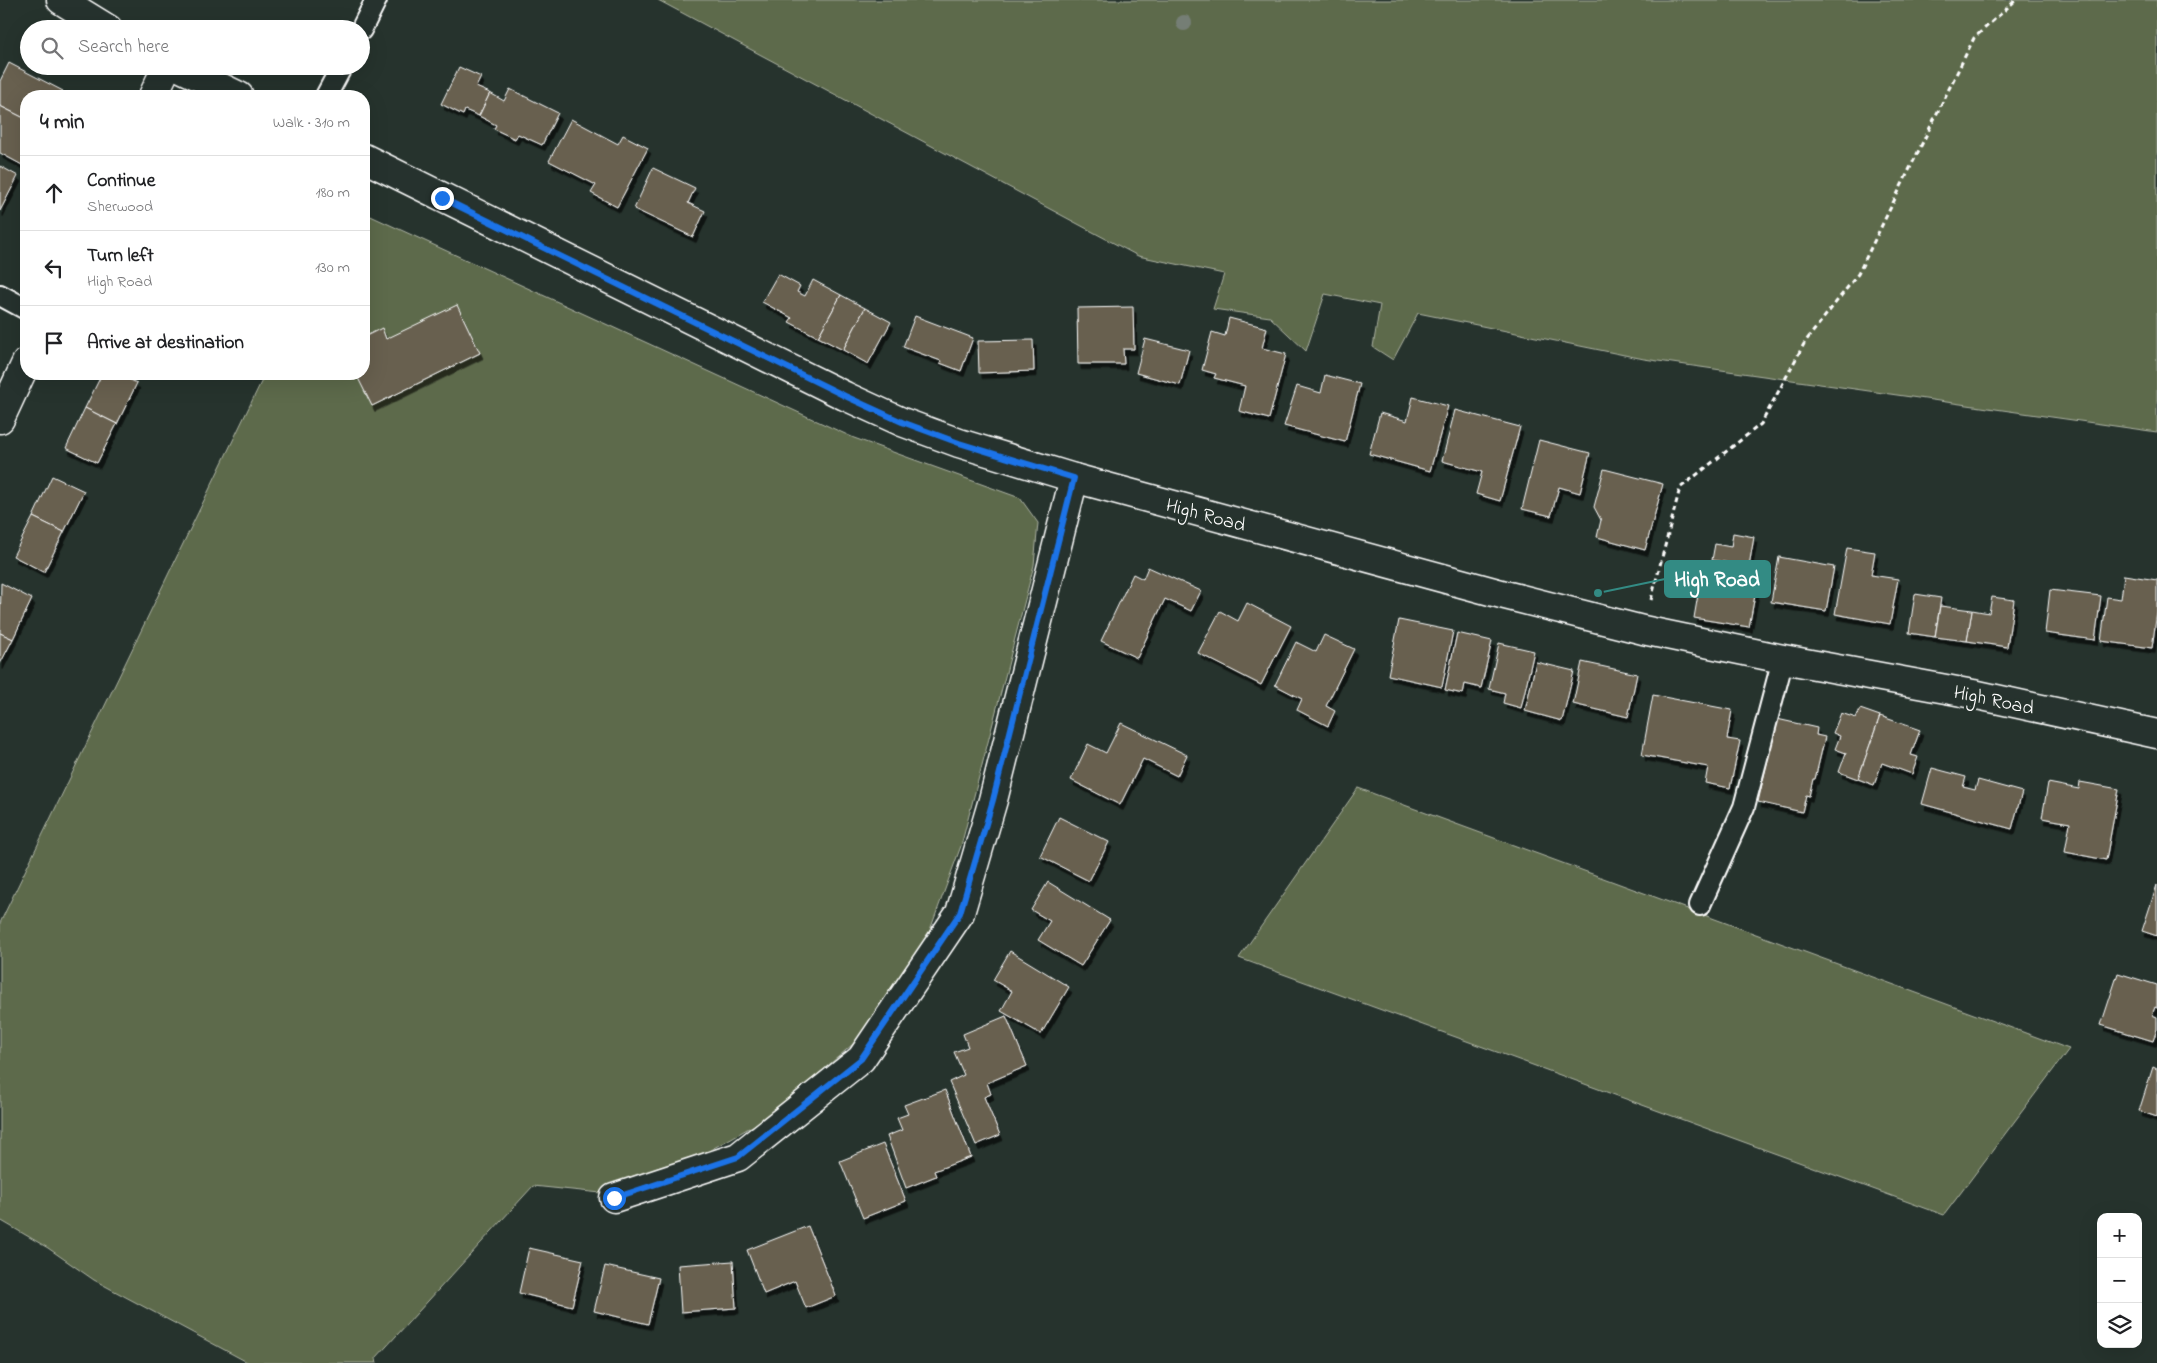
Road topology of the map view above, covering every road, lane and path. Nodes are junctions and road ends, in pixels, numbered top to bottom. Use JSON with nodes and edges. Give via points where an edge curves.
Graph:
{"nodes":[{"id":1,"x":61,"y":0,"type":"edge"},
{"id":2,"x":376,"y":0,"type":"edge"},
{"id":3,"x":2016,"y":0,"type":"edge"},
{"id":4,"x":93,"y":20,"type":"edge"},
{"id":5,"x":366,"y":20,"type":"edge"},
{"id":6,"x":163,"y":75,"type":"edge"},
{"id":7,"x":195,"y":75,"type":"edge"},
{"id":8,"x":337,"y":75,"type":"edge"},
{"id":9,"x":156,"y":90,"type":"edge"},
{"id":10,"x":226,"y":90,"type":"edge"},
{"id":11,"x":329,"y":90,"type":"edge"},
{"id":12,"x":370,"y":161,"type":"edge"},
{"id":13,"x":0,"y":296,"type":"edge"},
{"id":14,"x":20,"y":306,"type":"edge"},
{"id":15,"x":20,"y":376,"type":"edge"},
{"id":16,"x":0,"y":419,"type":"edge"},
{"id":17,"x":1074,"y":478,"type":"junction"},
{"id":18,"x":1643,"y":630,"type":"junction"},
{"id":19,"x":1783,"y":659,"type":"junction"},
{"id":20,"x":2157,"y":734,"type":"edge"},
{"id":21,"x":1700,"y":905,"type":"dead end"},
{"id":22,"x":614,"y":1198,"type":"dead end"}],
"edges":[{"from":1,"to":4,"type":"street"},
{"from":2,"to":5,"type":"lane"},
{"from":3,"to":18,"type":"path","via":[[1974,38],[1858,274],[1804,342],[1761,424],[1680,488]]},
{"from":6,"to":9,"type":"street"},
{"from":7,"to":10,"type":"street"},
{"from":8,"to":11,"type":"lane"},
{"from":12,"to":17,"type":"street","name":"High Road","via":[[845,396],[959,443]]},
{"from":13,"to":14,"type":"lane"},
{"from":15,"to":16,"type":"street"},
{"from":17,"to":18,"type":"street","name":"High Road","via":[[1505,596]]},
{"from":17,"to":22,"type":"street","via":[[993,800],[960,913],[861,1059],[738,1157]]},
{"from":18,"to":19,"type":"street","name":"High Road"},
{"from":19,"to":20,"type":"street","name":"High Road","via":[[1974,694]]},
{"from":19,"to":21,"type":"lane","via":[[1744,807]]}]}
